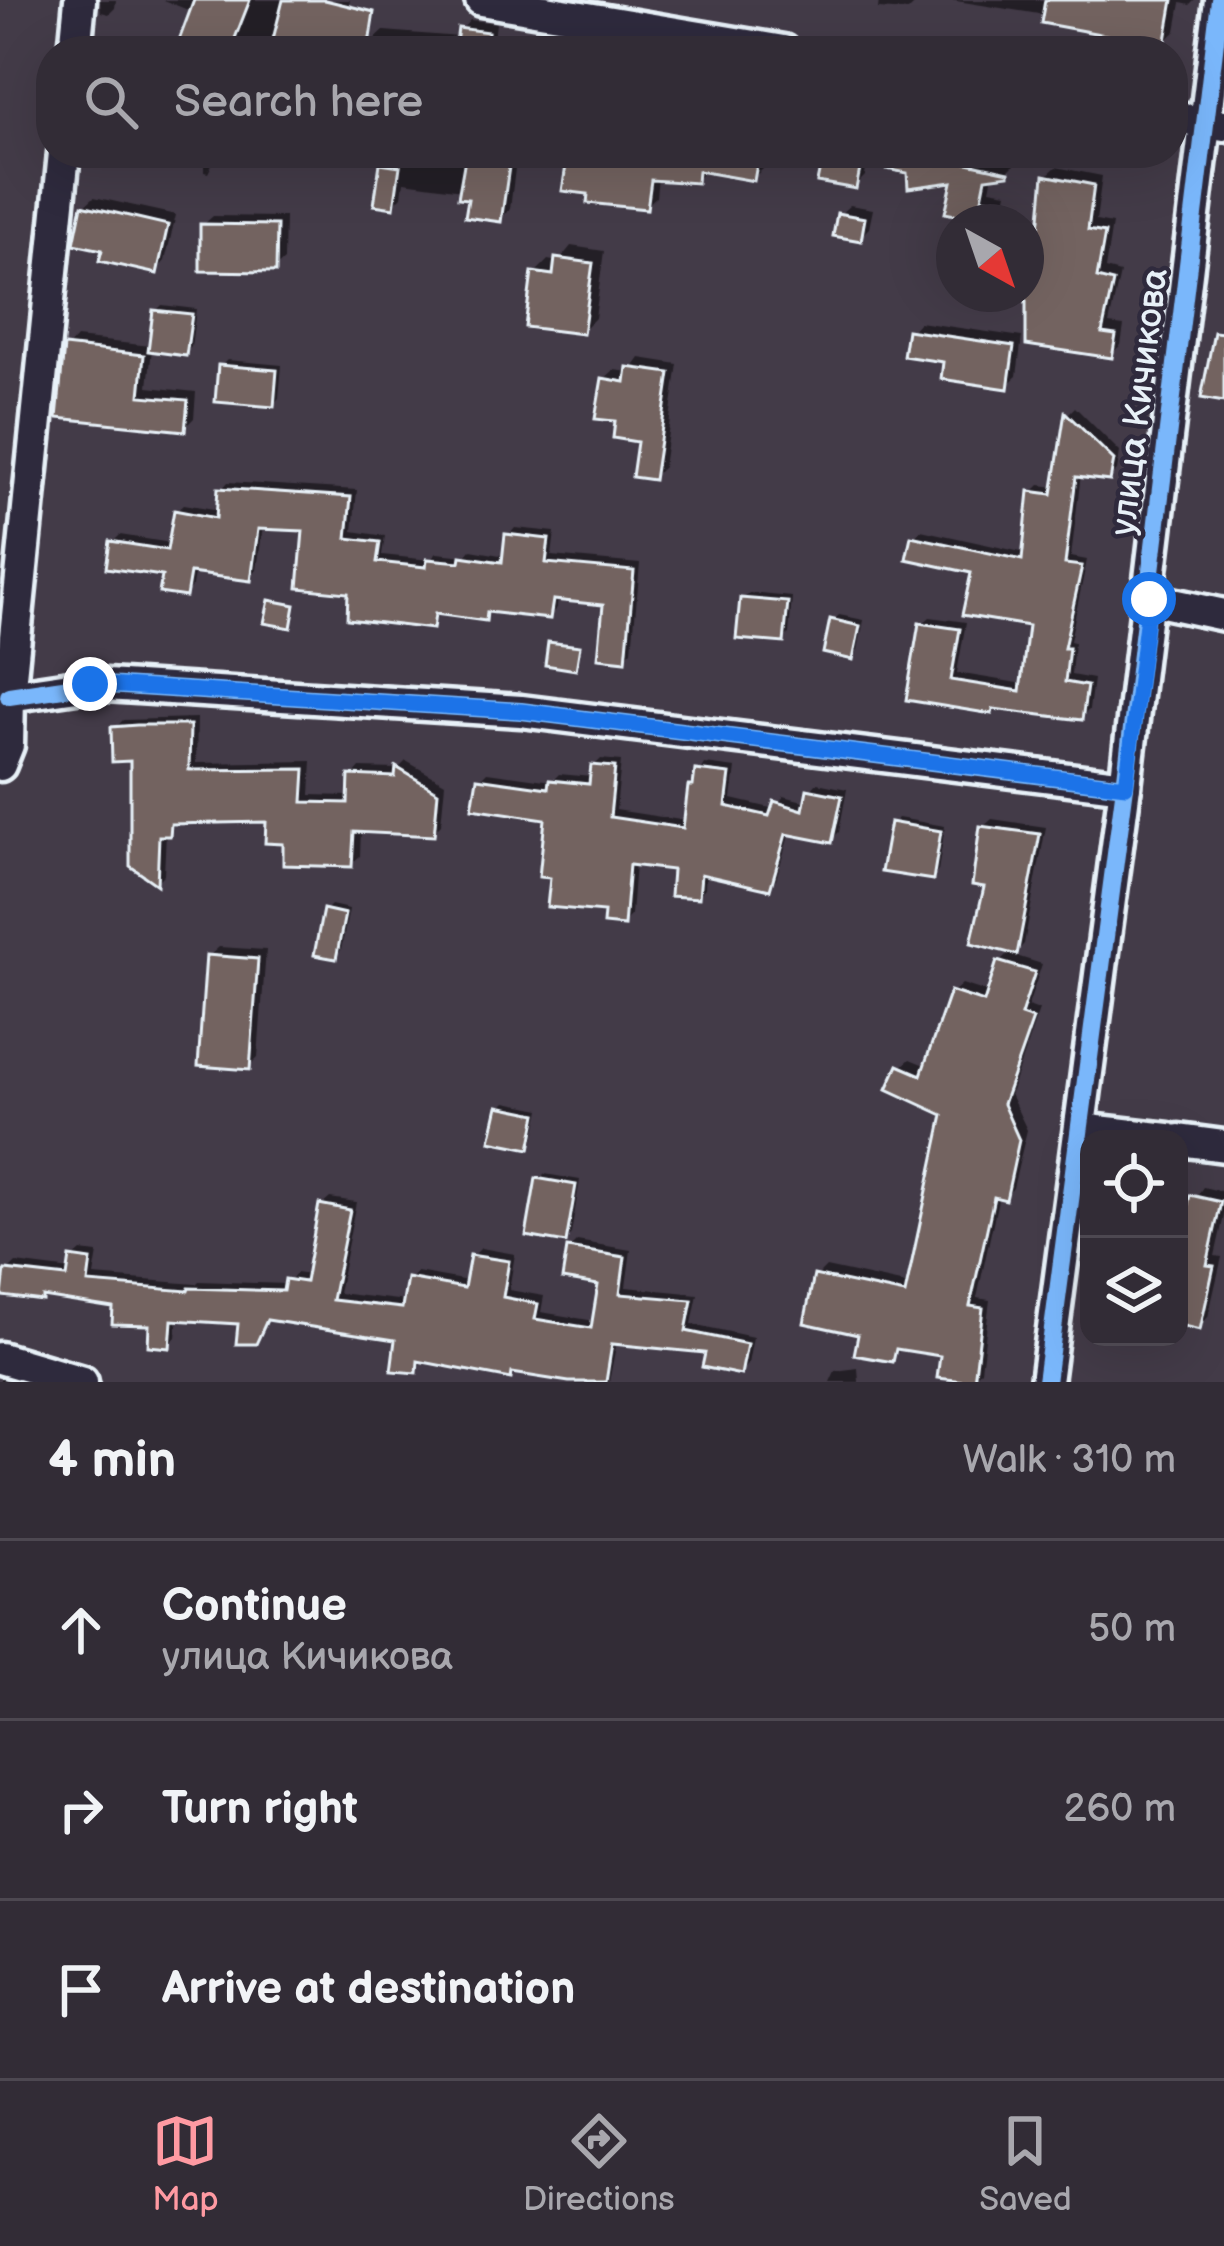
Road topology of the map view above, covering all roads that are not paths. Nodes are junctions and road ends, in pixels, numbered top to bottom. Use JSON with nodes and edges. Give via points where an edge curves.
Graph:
{"nodes":[{"id":1,"x":80,"y":0,"type":"edge"},
{"id":2,"x":481,"y":0,"type":"edge"},
{"id":3,"x":1220,"y":0,"type":"edge"},
{"id":4,"x":76,"y":36,"type":"edge"},
{"id":5,"x":694,"y":36,"type":"edge"},
{"id":6,"x":1216,"y":124,"type":"edge"},
{"id":7,"x":62,"y":168,"type":"edge"},
{"id":8,"x":1149,"y":599,"type":"junction"},
{"id":9,"x":1224,"y":615,"type":"edge"},
{"id":10,"x":9,"y":696,"type":"junction"},
{"id":11,"x":0,"y":765,"type":"edge"},
{"id":12,"x":1126,"y":786,"type":"junction"},
{"id":13,"x":1080,"y":1129,"type":"junction"},
{"id":14,"x":1089,"y":1130,"type":"edge"},
{"id":15,"x":1188,"y":1141,"type":"edge"},
{"id":16,"x":1224,"y":1146,"type":"edge"},
{"id":17,"x":0,"y":1358,"type":"edge"},
{"id":18,"x":82,"y":1382,"type":"edge"},
{"id":19,"x":1046,"y":1382,"type":"edge"}],
"edges":[{"from":1,"to":4,"type":"street"},
{"from":2,"to":5,"type":"street"},
{"from":3,"to":6,"type":"street","name":"улица Кичикова"},
{"from":6,"to":8,"type":"street","name":"улица Кичикова"},
{"from":7,"to":10,"type":"street"},
{"from":8,"to":9,"type":"street"},
{"from":8,"to":12,"type":"street","name":"улица Кичикова"},
{"from":10,"to":11,"type":"street"},
{"from":10,"to":12,"type":"street","via":[[90,684],[521,711]]},
{"from":12,"to":13,"type":"street","name":"улица Кичикова"},
{"from":13,"to":14,"type":"street"},
{"from":13,"to":19,"type":"street","name":"улица Кичикова"},
{"from":15,"to":16,"type":"street"},
{"from":17,"to":18,"type":"street"}]}
